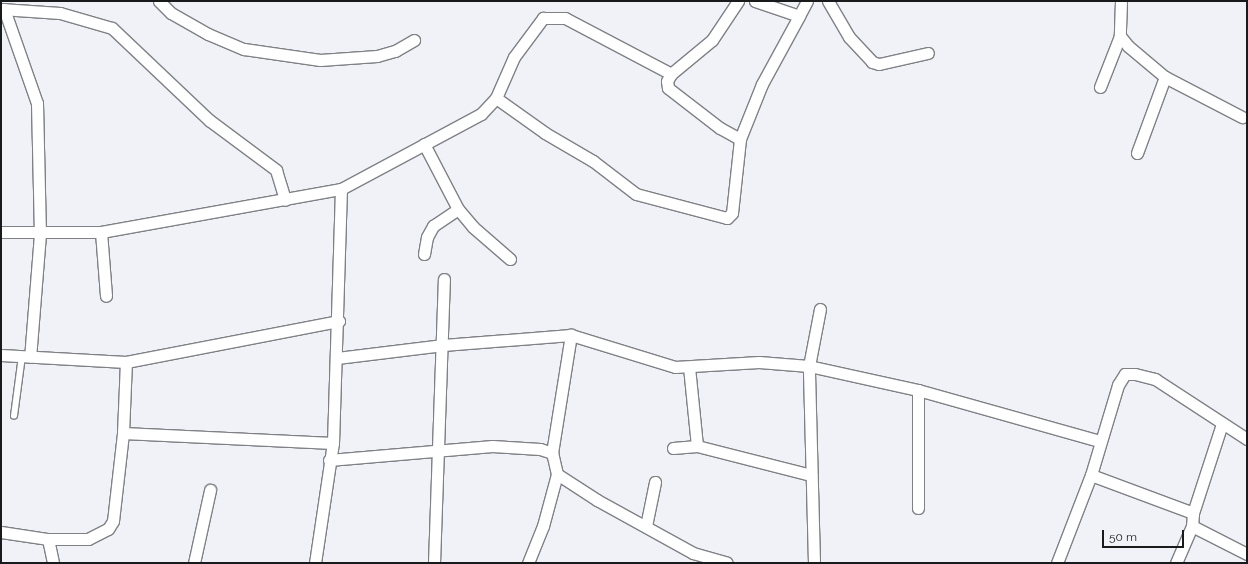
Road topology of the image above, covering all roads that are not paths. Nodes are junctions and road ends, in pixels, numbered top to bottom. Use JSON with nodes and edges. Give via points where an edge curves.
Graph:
{"nodes":[{"id":1,"x":159,"y":1,"type":"edge"},
{"id":2,"x":738,"y":1,"type":"edge"},
{"id":3,"x":755,"y":1,"type":"edge"},
{"id":4,"x":807,"y":1,"type":"edge"},
{"id":5,"x":828,"y":1,"type":"edge"},
{"id":6,"x":1122,"y":1,"type":"edge"},
{"id":7,"x":19,"y":6,"type":"edge"},
{"id":8,"x":3,"y":9,"type":"edge"},
{"id":9,"x":799,"y":16,"type":"junction"},
{"id":10,"x":1120,"y":36,"type":"junction"},
{"id":11,"x":414,"y":40,"type":"dead end"},
{"id":12,"x":928,"y":53,"type":"dead end"},
{"id":13,"x":671,"y":74,"type":"junction"},
{"id":14,"x":1165,"y":77,"type":"junction"},
{"id":15,"x":1100,"y":87,"type":"dead end"},
{"id":16,"x":496,"y":98,"type":"junction"},
{"id":17,"x":1242,"y":117,"type":"dead end"},
{"id":18,"x":740,"y":139,"type":"junction"},
{"id":19,"x":424,"y":144,"type":"junction"},
{"id":20,"x":1137,"y":153,"type":"dead end"},
{"id":21,"x":342,"y":189,"type":"junction"},
{"id":22,"x":285,"y":200,"type":"junction"},
{"id":23,"x":458,"y":209,"type":"junction"},
{"id":24,"x":1,"y":232,"type":"edge"},
{"id":25,"x":101,"y":232,"type":"junction"},
{"id":26,"x":40,"y":234,"type":"junction"},
{"id":27,"x":424,"y":254,"type":"dead end"},
{"id":28,"x":510,"y":259,"type":"dead end"},
{"id":29,"x":444,"y":279,"type":"dead end"},
{"id":30,"x":106,"y":296,"type":"dead end"},
{"id":31,"x":820,"y":309,"type":"dead end"},
{"id":32,"x":339,"y":321,"type":"junction"},
{"id":33,"x":571,"y":335,"type":"junction"},
{"id":34,"x":443,"y":345,"type":"junction"},
{"id":35,"x":1,"y":355,"type":"edge"},
{"id":36,"x":26,"y":356,"type":"junction"},
{"id":37,"x":337,"y":358,"type":"junction"},
{"id":38,"x":126,"y":362,"type":"junction"},
{"id":39,"x":809,"y":366,"type":"junction"},
{"id":40,"x":689,"y":367,"type":"junction"},
{"id":41,"x":918,"y":390,"type":"junction"},
{"id":42,"x":14,"y":416,"type":"dead end"},
{"id":43,"x":1222,"y":424,"type":"junction"},
{"id":44,"x":123,"y":433,"type":"junction"},
{"id":45,"x":1247,"y":439,"type":"edge"},
{"id":46,"x":1099,"y":441,"type":"junction"},
{"id":47,"x":333,"y":443,"type":"junction"},
{"id":48,"x":697,"y":446,"type":"junction"},
{"id":49,"x":673,"y":448,"type":"dead end"},
{"id":50,"x":440,"y":451,"type":"junction"},
{"id":51,"x":552,"y":453,"type":"junction"},
{"id":52,"x":329,"y":460,"type":"junction"},
{"id":53,"x":557,"y":474,"type":"junction"},
{"id":54,"x":811,"y":475,"type":"junction"},
{"id":55,"x":1091,"y":475,"type":"junction"},
{"id":56,"x":655,"y":482,"type":"dead end"},
{"id":57,"x":210,"y":490,"type":"dead end"},
{"id":58,"x":918,"y":508,"type":"dead end"},
{"id":59,"x":1193,"y":513,"type":"junction"},
{"id":60,"x":646,"y":526,"type":"junction"},
{"id":61,"x":1192,"y":526,"type":"junction"},
{"id":62,"x":1,"y":532,"type":"edge"},
{"id":63,"x":48,"y":539,"type":"junction"},
{"id":64,"x":1247,"y":554,"type":"edge"},
{"id":65,"x":53,"y":563,"type":"edge"},
{"id":66,"x":194,"y":563,"type":"edge"},
{"id":67,"x":315,"y":563,"type":"edge"},
{"id":68,"x":434,"y":563,"type":"edge"},
{"id":69,"x":528,"y":563,"type":"edge"},
{"id":70,"x":726,"y":563,"type":"edge"},
{"id":71,"x":814,"y":563,"type":"edge"},
{"id":72,"x":1057,"y":563,"type":"edge"},
{"id":73,"x":1176,"y":563,"type":"edge"}],
"edges":[{"from":1,"to":11,"type":"street","via":[[171,12],[208,34],[244,49],[320,60],[377,56],[395,52]]},
{"from":2,"to":13,"type":"street","via":[[712,40]]},
{"from":3,"to":9,"type":"street"},
{"from":4,"to":9,"type":"street"},
{"from":5,"to":12,"type":"street","via":[[849,37],[872,62],[879,64]]},
{"from":6,"to":10,"type":"street"},
{"from":7,"to":8,"type":"street"},
{"from":7,"to":22,"type":"street","via":[[60,12],[112,28],[209,120],[276,170]]},
{"from":8,"to":26,"type":"street","via":[[37,103]]},
{"from":9,"to":18,"type":"street","via":[[765,79]]},
{"from":10,"to":14,"type":"street"},
{"from":10,"to":15,"type":"street"},
{"from":13,"to":16,"type":"street","via":[[565,18],[555,16],[543,18],[526,39],[514,57]]},
{"from":13,"to":18,"type":"street","via":[[667,81],[668,88],[720,128]]},
{"from":14,"to":17,"type":"street"},
{"from":14,"to":20,"type":"street"},
{"from":16,"to":18,"type":"street","via":[[545,133],[593,161],[636,194],[721,218],[727,218],[732,213]]},
{"from":16,"to":19,"type":"street","via":[[481,114]]},
{"from":19,"to":21,"type":"street"},
{"from":19,"to":23,"type":"street"},
{"from":21,"to":22,"type":"street"},
{"from":21,"to":32,"type":"street"},
{"from":22,"to":25,"type":"street"},
{"from":23,"to":27,"type":"street","via":[[433,226],[427,237]]},
{"from":23,"to":28,"type":"street","via":[[473,227]]},
{"from":24,"to":26,"type":"street"},
{"from":25,"to":26,"type":"street"},
{"from":25,"to":30,"type":"street"},
{"from":26,"to":36,"type":"street"},
{"from":29,"to":34,"type":"street"},
{"from":31,"to":39,"type":"street"},
{"from":32,"to":37,"type":"street"},
{"from":32,"to":38,"type":"street"},
{"from":33,"to":34,"type":"street"},
{"from":33,"to":40,"type":"street","via":[[666,366]]},
{"from":33,"to":51,"type":"street"},
{"from":34,"to":37,"type":"street"},
{"from":34,"to":50,"type":"street"},
{"from":35,"to":36,"type":"street"},
{"from":36,"to":38,"type":"street"},
{"from":36,"to":42,"type":"lane"},
{"from":37,"to":47,"type":"street"},
{"from":38,"to":44,"type":"street"},
{"from":39,"to":40,"type":"street","via":[[758,362]]},
{"from":39,"to":41,"type":"street"},
{"from":39,"to":54,"type":"street"},
{"from":40,"to":48,"type":"street"},
{"from":41,"to":46,"type":"street"},
{"from":41,"to":58,"type":"street"},
{"from":43,"to":45,"type":"street"},
{"from":43,"to":46,"type":"street","via":[[1156,379],[1125,374],[1118,385]]},
{"from":43,"to":59,"type":"street"},
{"from":44,"to":47,"type":"street"},
{"from":44,"to":63,"type":"street","via":[[114,521],[108,529],[88,539]]},
{"from":46,"to":55,"type":"street"},
{"from":47,"to":52,"type":"street"},
{"from":48,"to":49,"type":"street"},
{"from":48,"to":54,"type":"street"},
{"from":50,"to":51,"type":"street","via":[[492,446]]},
{"from":50,"to":52,"type":"street"},
{"from":50,"to":68,"type":"street"},
{"from":51,"to":53,"type":"street"},
{"from":52,"to":67,"type":"street"},
{"from":53,"to":60,"type":"street","via":[[596,500]]},
{"from":53,"to":69,"type":"street","via":[[543,526]]},
{"from":54,"to":71,"type":"street"},
{"from":55,"to":59,"type":"street"},
{"from":55,"to":72,"type":"street"},
{"from":56,"to":60,"type":"street"},
{"from":57,"to":66,"type":"street"},
{"from":59,"to":61,"type":"street"},
{"from":60,"to":70,"type":"street","via":[[693,553]]},
{"from":61,"to":64,"type":"street"},
{"from":61,"to":73,"type":"street"},
{"from":62,"to":63,"type":"street"},
{"from":63,"to":65,"type":"street"}]}
